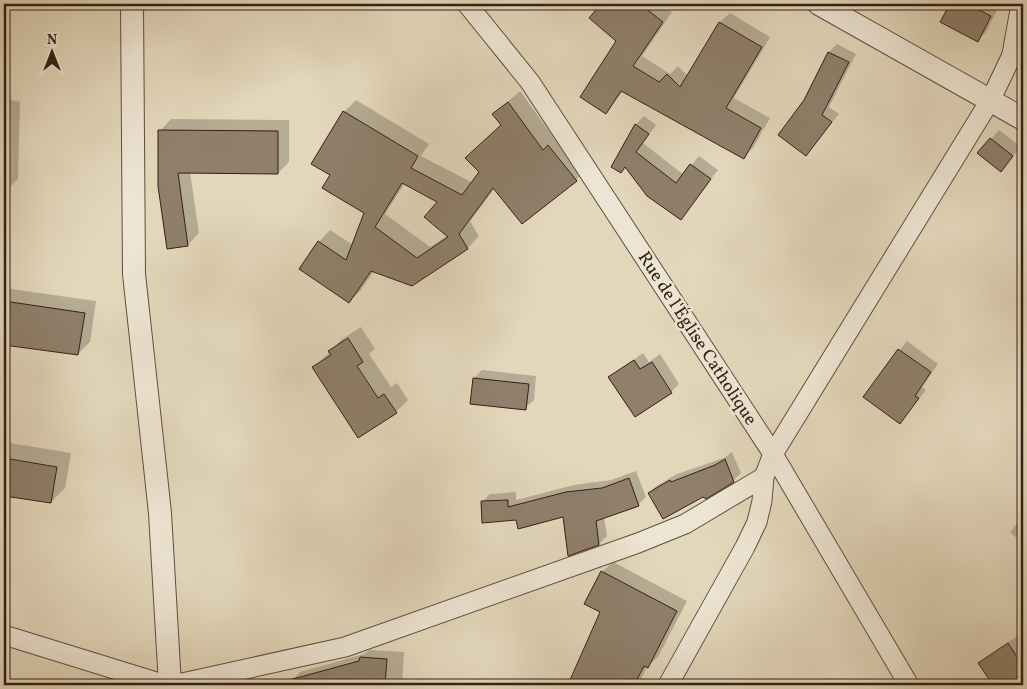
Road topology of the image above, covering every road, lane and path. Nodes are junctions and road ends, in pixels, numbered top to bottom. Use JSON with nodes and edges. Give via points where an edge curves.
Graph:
{"nodes":[{"id":1,"x":132,"y":4,"type":"edge"},
{"id":2,"x":467,"y":4,"type":"edge"},
{"id":3,"x":819,"y":4,"type":"edge"},
{"id":4,"x":1021,"y":4,"type":"edge"},
{"id":5,"x":1023,"y":41,"type":"edge"},
{"id":6,"x":1011,"y":57,"type":"junction"},
{"id":7,"x":990,"y":99,"type":"junction"},
{"id":8,"x":1023,"y":119,"type":"edge"},
{"id":9,"x":773,"y":454,"type":"junction"},
{"id":10,"x":764,"y":477,"type":"junction"},
{"id":11,"x":4,"y":635,"type":"edge"},
{"id":12,"x":211,"y":676,"type":"junction"},
{"id":13,"x":168,"y":685,"type":"edge"},
{"id":14,"x":174,"y":685,"type":"edge"},
{"id":15,"x":228,"y":685,"type":"edge"},
{"id":16,"x":668,"y":685,"type":"edge"},
{"id":17,"x":909,"y":685,"type":"edge"}],
"edges":[{"from":1,"to":13,"type":"street","via":[[134,274],[160,513]]},
{"from":2,"to":9,"type":"street","name":"Rue de l'Église Catholique","via":[[530,82]]},
{"from":3,"to":7,"type":"street"},
{"from":4,"to":6,"type":"street"},
{"from":5,"to":6,"type":"street"},
{"from":6,"to":7,"type":"street"},
{"from":7,"to":8,"type":"street"},
{"from":7,"to":9,"type":"street"},
{"from":9,"to":10,"type":"street"},
{"from":9,"to":17,"type":"street","name":"Rue de l'Église Catholique"},
{"from":10,"to":12,"type":"street","via":[[685,524],[638,543],[345,647]]},
{"from":10,"to":16,"type":"street","via":[[757,522],[746,547]]},
{"from":11,"to":13,"type":"street"},
{"from":12,"to":14,"type":"street"},
{"from":12,"to":15,"type":"street"}]}
